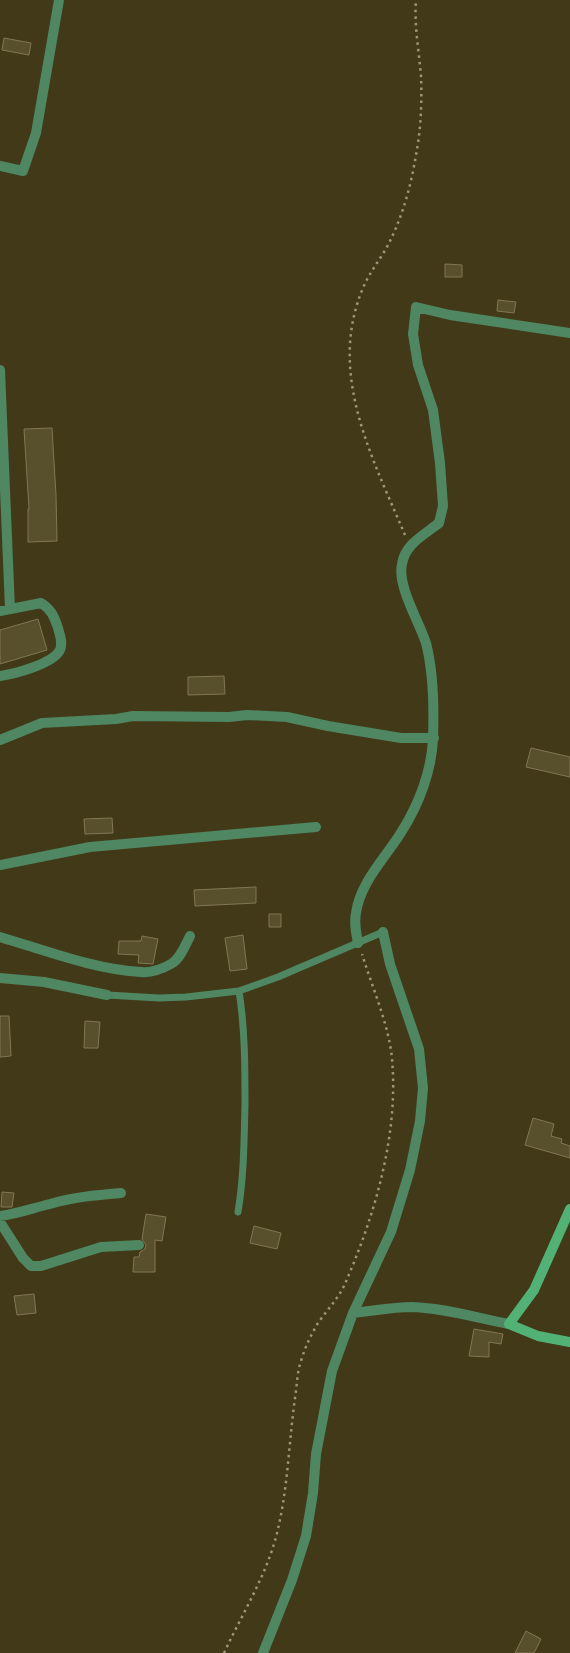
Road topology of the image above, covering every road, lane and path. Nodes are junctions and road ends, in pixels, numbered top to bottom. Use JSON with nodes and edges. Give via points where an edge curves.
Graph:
{"nodes":[{"id":1,"x":59,"y":0,"type":"edge"},
{"id":2,"x":416,"y":0,"type":"edge"},
{"id":3,"x":0,"y":166,"type":"edge"},
{"id":4,"x":570,"y":333,"type":"edge"},
{"id":5,"x":0,"y":370,"type":"edge"},
{"id":6,"x":410,"y":547,"type":"junction"},
{"id":7,"x":5,"y":610,"type":"edge"},
{"id":8,"x":0,"y":676,"type":"edge"},
{"id":9,"x":434,"y":738,"type":"junction"},
{"id":10,"x":0,"y":740,"type":"edge"},
{"id":11,"x":316,"y":827,"type":"dead end"},
{"id":12,"x":0,"y":865,"type":"edge"},
{"id":13,"x":383,"y":932,"type":"joint"},
{"id":14,"x":190,"y":936,"type":"dead end"},
{"id":15,"x":0,"y":937,"type":"edge"},
{"id":16,"x":358,"y":943,"type":"junction"},
{"id":17,"x":0,"y":978,"type":"edge"},
{"id":18,"x":238,"y":991,"type":"junction"},
{"id":19,"x":107,"y":995,"type":"joint"},
{"id":20,"x":121,"y":1193,"type":"dead end"},
{"id":21,"x":570,"y":1209,"type":"edge"},
{"id":22,"x":238,"y":1212,"type":"dead end"},
{"id":23,"x":0,"y":1216,"type":"edge"},
{"id":24,"x":0,"y":1222,"type":"edge"},
{"id":25,"x":139,"y":1245,"type":"dead end"},
{"id":26,"x":353,"y":1313,"type":"junction"},
{"id":27,"x":509,"y":1324,"type":"junction"},
{"id":28,"x":570,"y":1342,"type":"edge"},
{"id":29,"x":224,"y":1653,"type":"edge"},
{"id":30,"x":263,"y":1653,"type":"edge"}],
"edges":[{"from":1,"to":3,"type":"street","via":[[36,133],[23,171]]},
{"from":2,"to":6,"type":"path","via":[[422,95],[416,155],[397,225],[363,287],[350,349],[351,383],[358,419]]},
{"from":4,"to":6,"type":"street","via":[[416,308],[413,334],[418,365],[433,410],[443,506],[439,524]]},
{"from":5,"to":7,"type":"street"},
{"from":6,"to":9,"type":"street","via":[[401,565],[401,577],[426,644]]},
{"from":7,"to":8,"type":"street","via":[[41,602],[49,607],[61,638],[60,649],[54,658]]},
{"from":9,"to":10,"type":"street","via":[[401,738],[287,717],[247,715],[134,716],[42,723]]},
{"from":9,"to":16,"type":"street","via":[[426,779],[416,805],[360,897],[356,913]]},
{"from":11,"to":12,"type":"street","via":[[90,847]]},
{"from":13,"to":16,"type":"lane"},
{"from":13,"to":26,"type":"street","via":[[390,964],[419,1049],[423,1088],[410,1170],[391,1232]]},
{"from":14,"to":15,"type":"street","via":[[172,964],[152,972],[82,961]]},
{"from":16,"to":18,"type":"lane"},
{"from":16,"to":29,"type":"path","via":[[392,1058],[392,1105],[386,1152],[376,1200],[343,1286],[304,1349],[278,1529],[271,1554]]},
{"from":17,"to":19,"type":"street","via":[[44,982]]},
{"from":18,"to":19,"type":"lane","via":[[159,998]]},
{"from":18,"to":22,"type":"lane","via":[[245,1054],[243,1179]]},
{"from":20,"to":23,"type":"street","via":[[80,1197]]},
{"from":21,"to":27,"type":"street","via":[[534,1290]]},
{"from":24,"to":25,"type":"street","via":[[22,1258],[31,1266],[41,1266],[101,1247]]},
{"from":26,"to":27,"type":"street","via":[[400,1307],[427,1308]]},
{"from":26,"to":30,"type":"street","via":[[340,1345],[327,1394],[306,1536]]},
{"from":27,"to":28,"type":"street","via":[[538,1336]]}]}
